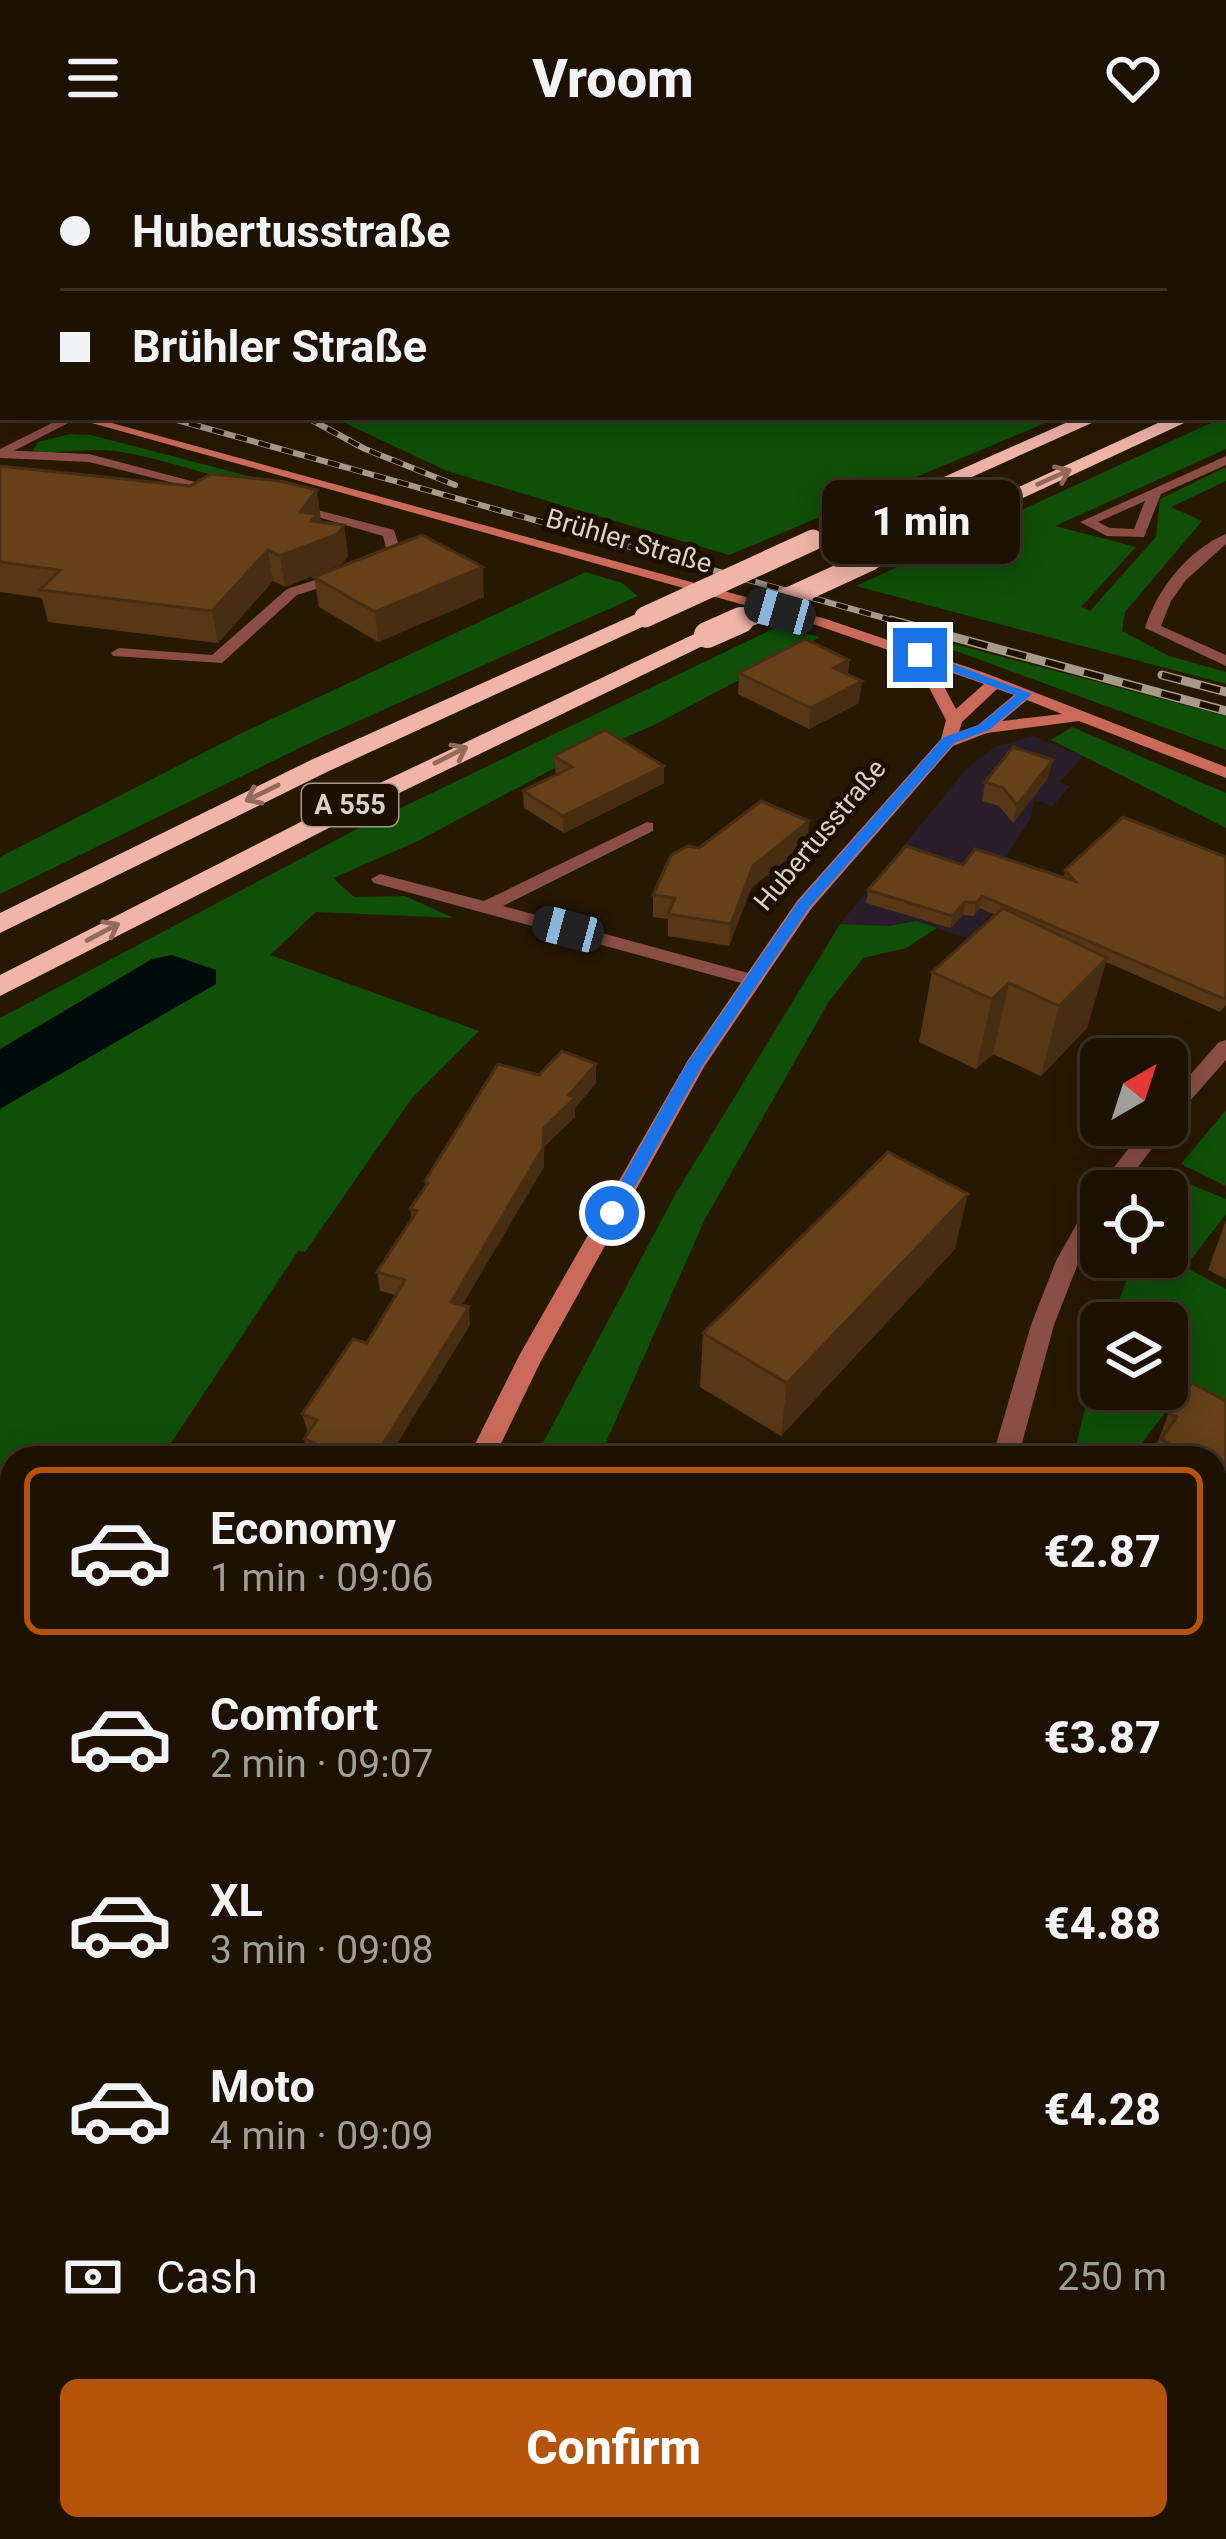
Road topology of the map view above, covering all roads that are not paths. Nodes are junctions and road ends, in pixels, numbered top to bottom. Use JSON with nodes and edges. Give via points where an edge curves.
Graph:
{"nodes":[{"id":1,"x":564,"y":156,"type":"edge"},
{"id":2,"x":586,"y":156,"type":"edge"},
{"id":3,"x":69,"y":420,"type":"edge"},
{"id":4,"x":86,"y":420,"type":"edge"},
{"id":5,"x":1088,"y":420,"type":"edge"},
{"id":6,"x":1180,"y":420,"type":"edge"},
{"id":7,"x":0,"y":454,"type":"edge"},
{"id":8,"x":1226,"y":460,"type":"edge"},
{"id":9,"x":1155,"y":492,"type":"dead end"},
{"id":10,"x":233,"y":493,"type":"edge"},
{"id":11,"x":275,"y":502,"type":"edge"},
{"id":12,"x":1226,"y":538,"type":"edge"},
{"id":13,"x":119,"y":653,"type":"dead end"},
{"id":14,"x":920,"y":655,"type":"junction"},
{"id":15,"x":1226,"y":661,"type":"edge"},
{"id":16,"x":995,"y":682,"type":"junction"},
{"id":17,"x":1025,"y":694,"type":"junction"},
{"id":18,"x":1082,"y":717,"type":"junction"},
{"id":19,"x":984,"y":728,"type":"junction"},
{"id":20,"x":952,"y":730,"type":"junction"},
{"id":21,"x":1226,"y":773,"type":"edge"},
{"id":22,"x":647,"y":827,"type":"dead end"},
{"id":23,"x":380,"y":879,"type":"dead end"},
{"id":24,"x":487,"y":907,"type":"junction"},
{"id":25,"x":0,"y":924,"type":"edge"},
{"id":26,"x":752,"y":980,"type":"junction"},
{"id":27,"x":0,"y":987,"type":"edge"},
{"id":28,"x":1226,"y":1047,"type":"edge"},
{"id":29,"x":1188,"y":1090,"type":"edge"},
{"id":30,"x":1142,"y":1146,"type":"edge"},
{"id":31,"x":1124,"y":1170,"type":"edge"},
{"id":32,"x":1080,"y":1235,"type":"edge"},
{"id":33,"x":487,"y":1446,"type":"edge"},
{"id":34,"x":1008,"y":1446,"type":"edge"}],
"edges":[{"from":1,"to":2,"type":"street"},
{"from":3,"to":7,"type":"street","name":"Brühler Straße"},
{"from":4,"to":14,"type":"main road","name":"Brühler Straße"},
{"from":5,"to":25,"type":"highway","number":"A 555","one_way":true,"bridge":true,"via":[[444,706]]},
{"from":27,"to":6,"type":"highway","number":"A 555","one_way":true,"bridge":true,"via":[[448,756]]},
{"from":7,"to":10,"type":"street","name":"Brühler Straße","via":[[89,458]]},
{"from":8,"to":9,"type":"street"},
{"from":11,"to":13,"type":"street","via":[[389,532],[393,549],[367,568],[292,592],[216,660]]},
{"from":12,"to":15,"type":"street","via":[[1172,589],[1154,628]]},
{"from":14,"to":16,"type":"main road","name":"Brühler Straße"},
{"from":14,"to":20,"type":"main road"},
{"from":16,"to":17,"type":"main road","name":"Brühler Straße"},
{"from":16,"to":20,"type":"main road","name":"Hubertusstraße"},
{"from":17,"to":18,"type":"main road","name":"Brühler Straße"},
{"from":17,"to":19,"type":"main road","name":"Hubertusstraße"},
{"from":18,"to":19,"type":"main road"},
{"from":18,"to":21,"type":"main road","name":"Brühler Straße"},
{"from":19,"to":20,"type":"main road","name":"Hubertusstraße"},
{"from":20,"to":26,"type":"main road","name":"Hubertusstraße","via":[[804,905]]},
{"from":22,"to":24,"type":"street"},
{"from":23,"to":24,"type":"street"},
{"from":24,"to":26,"type":"street"},
{"from":26,"to":33,"type":"main road","name":"Hubertusstraße","via":[[694,1065]]},
{"from":28,"to":29,"type":"street"},
{"from":30,"to":31,"type":"street"},
{"from":32,"to":34,"type":"street","via":[[1045,1313]]}]}
